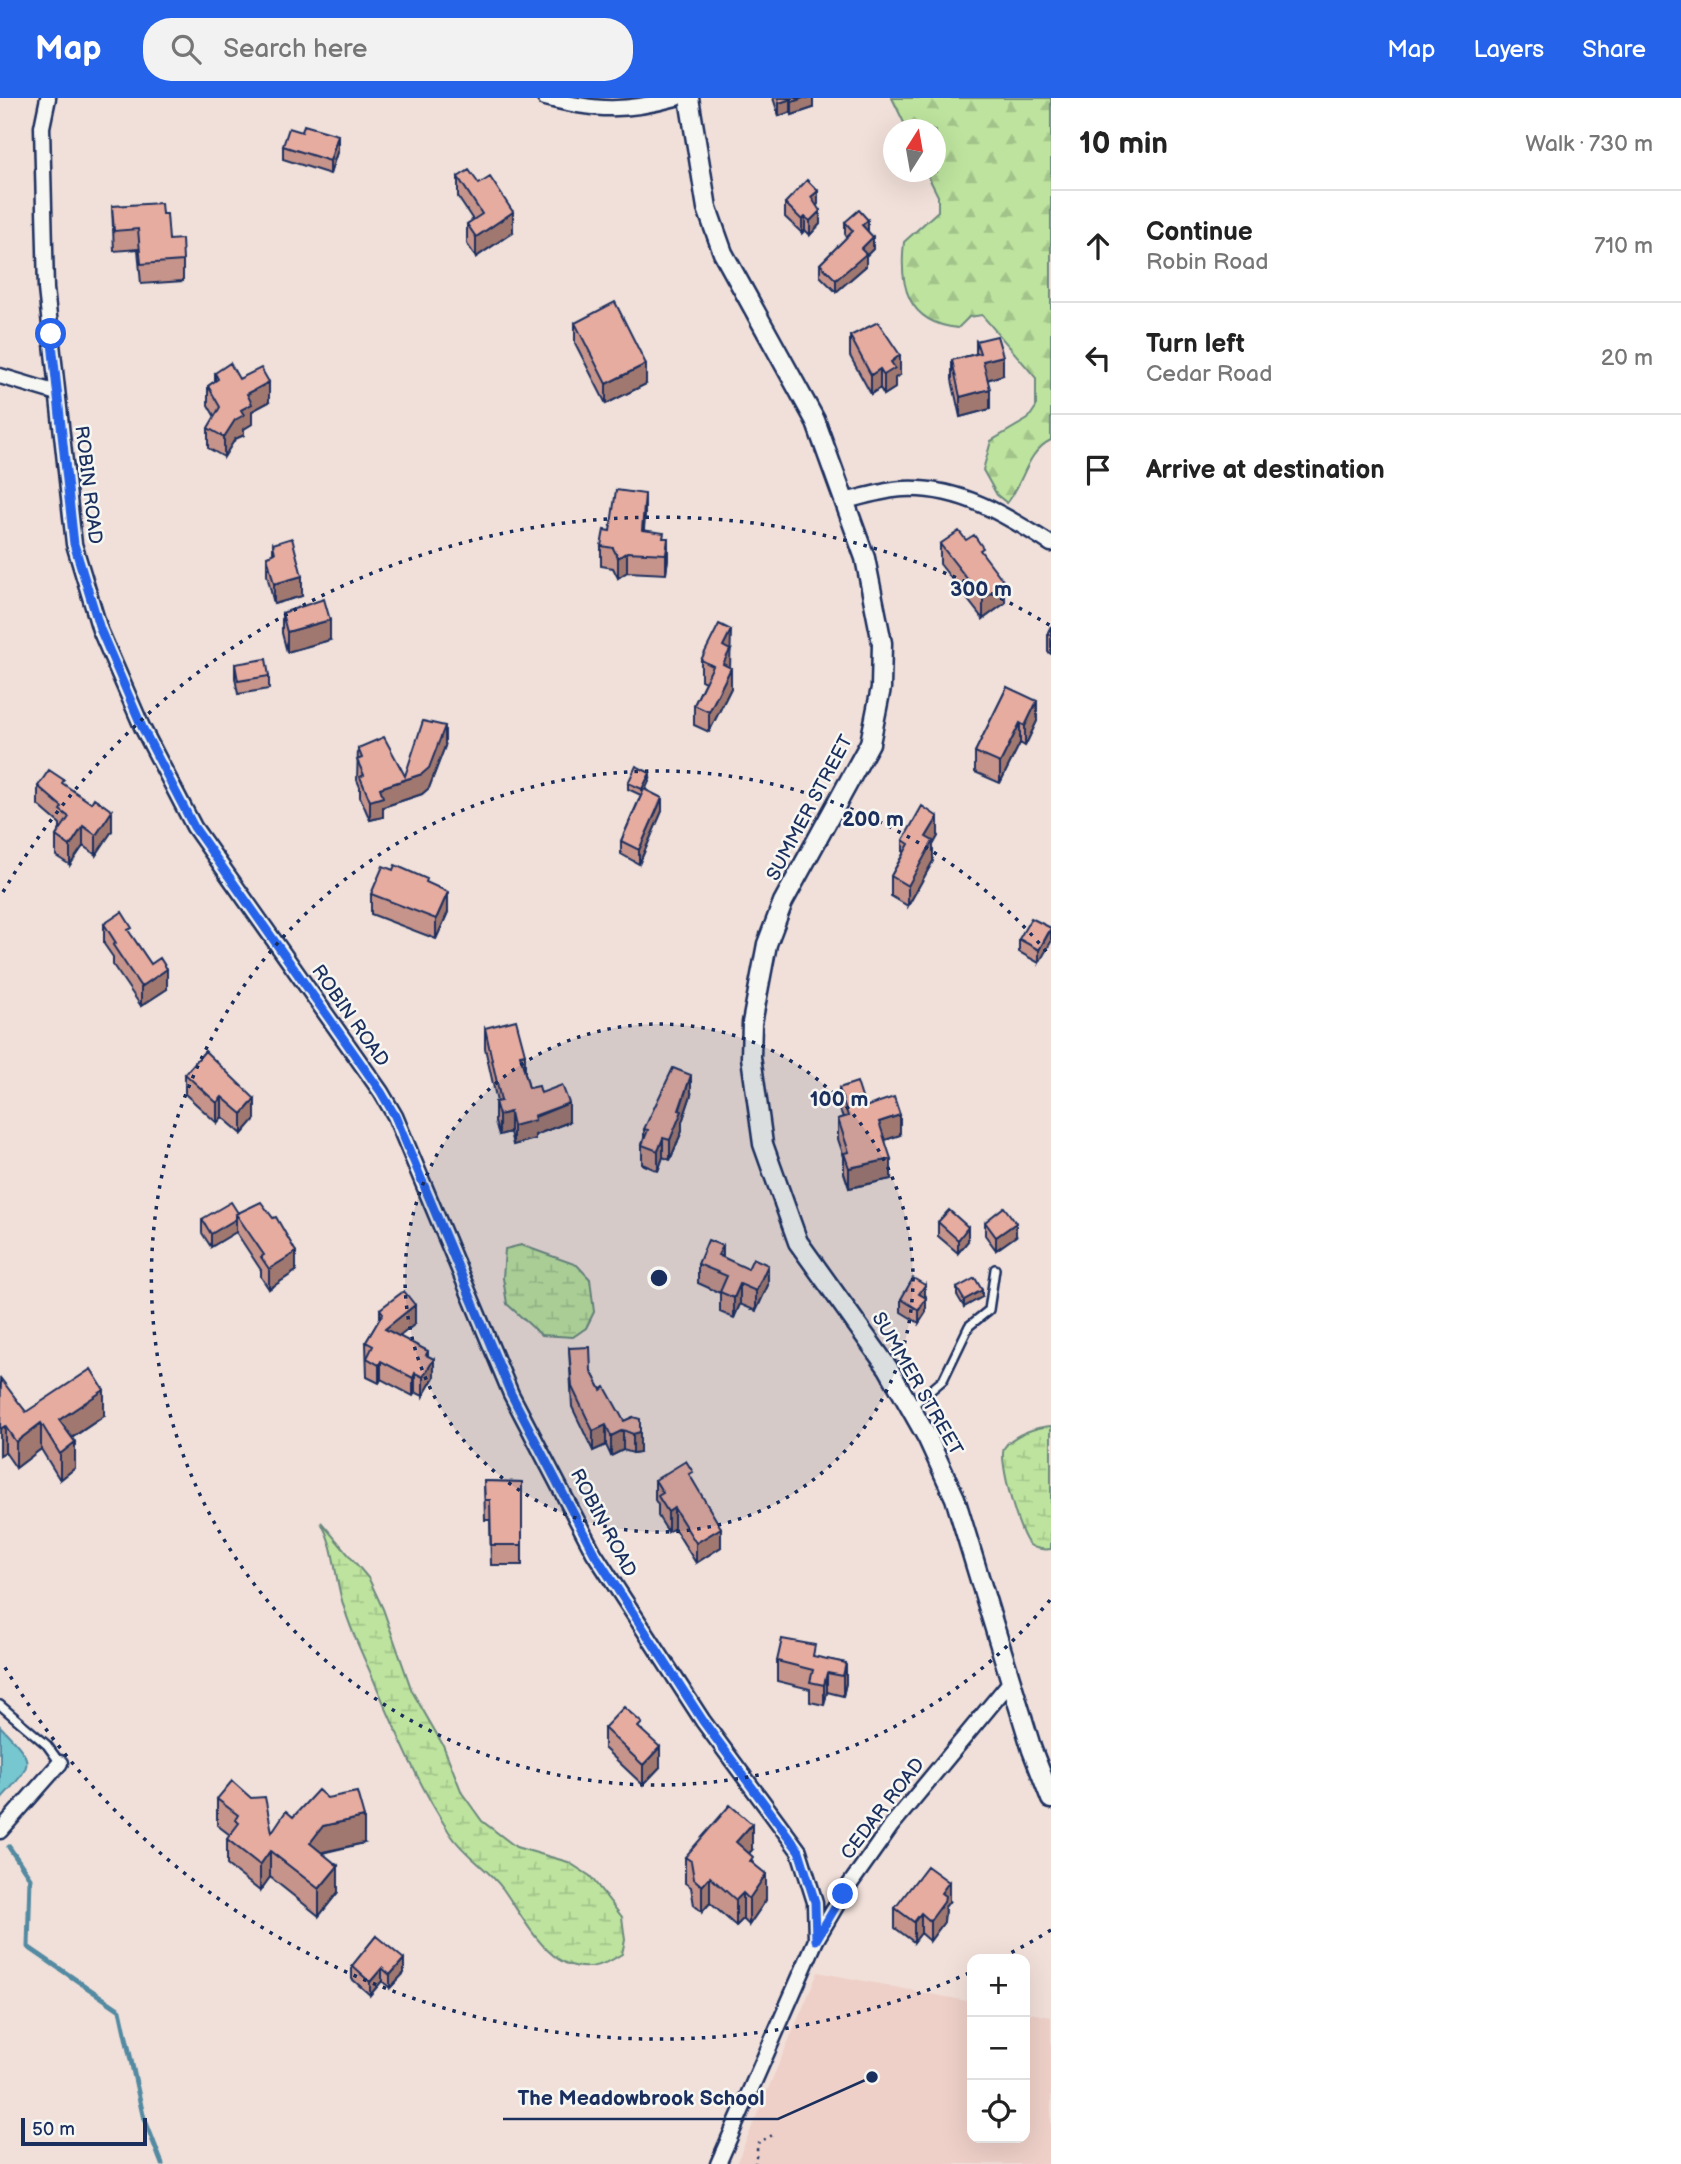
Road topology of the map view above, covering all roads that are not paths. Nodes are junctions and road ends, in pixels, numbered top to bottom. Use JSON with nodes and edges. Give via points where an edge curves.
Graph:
{"nodes":[{"id":1,"x":48,"y":98,"type":"edge"},
{"id":2,"x":545,"y":98,"type":"edge"},
{"id":3,"x":676,"y":98,"type":"edge"},
{"id":4,"x":689,"y":98,"type":"edge"},
{"id":5,"x":0,"y":376,"type":"edge"},
{"id":6,"x":57,"y":393,"type":"junction"},
{"id":7,"x":844,"y":500,"type":"junction"},
{"id":8,"x":1051,"y":544,"type":"edge"},
{"id":9,"x":995,"y":1269,"type":"dead end"},
{"id":10,"x":911,"y":1408,"type":"junction"},
{"id":11,"x":1011,"y":1681,"type":"junction"},
{"id":12,"x":0,"y":1705,"type":"edge"},
{"id":13,"x":60,"y":1763,"type":"joint"},
{"id":14,"x":1051,"y":1800,"type":"edge"},
{"id":15,"x":0,"y":1831,"type":"edge"},
{"id":16,"x":816,"y":1940,"type":"junction"},
{"id":17,"x":718,"y":2164,"type":"edge"}],
"edges":[{"from":1,"to":6,"type":"street","name":"ROBIN ROAD","via":[[42,127],[46,289]]},
{"from":2,"to":3,"type":"street","via":[[602,110],[637,108]]},
{"from":4,"to":7,"type":"street","name":"SUMMER STREET","via":[[707,208],[723,253],[815,420]]},
{"from":5,"to":6,"type":"street"},
{"from":6,"to":16,"type":"street","name":"ROBIN ROAD","via":[[74,544],[100,629],[142,727],[194,827],[395,1116],[511,1394],[594,1553],[703,1721],[799,1851],[815,1902]]},
{"from":7,"to":8,"type":"street","via":[[902,489],[946,492],[980,502]]},
{"from":7,"to":10,"type":"street","name":"SUMMER STREET","via":[[876,604],[882,643],[878,711],[859,768],[783,902],[766,944],[751,1057],[763,1144],[798,1242],[852,1315]]},
{"from":9,"to":10,"type":"lane","via":[[989,1310],[969,1326],[943,1380]]},
{"from":10,"to":11,"type":"street","name":"SUMMER STREET","via":[[955,1498]]},
{"from":11,"to":14,"type":"street","name":"SUMMER STREET"},
{"from":11,"to":16,"type":"street","name":"CEDAR ROAD","via":[[891,1826]]},
{"from":12,"to":13,"type":"lane","via":[[47,1745]]},
{"from":13,"to":15,"type":"street"},
{"from":16,"to":17,"type":"street","name":"CEDAR ROAD"}]}
